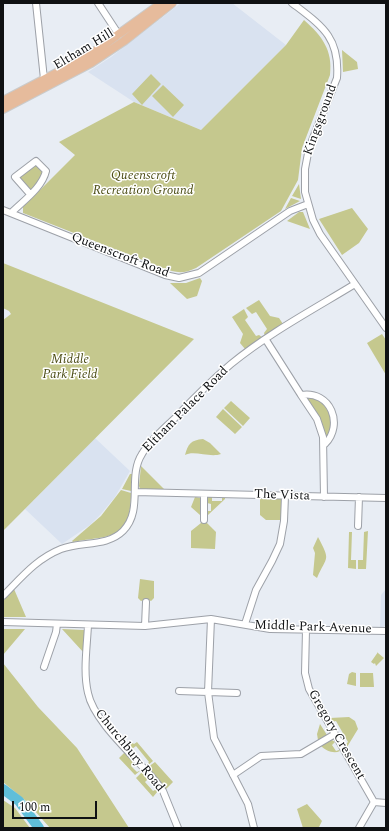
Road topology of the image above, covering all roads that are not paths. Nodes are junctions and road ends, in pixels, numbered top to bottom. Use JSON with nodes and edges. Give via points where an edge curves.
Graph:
{"nodes":[{"id":1,"x":36,"y":3,"type":"edge"},
{"id":2,"x":98,"y":3,"type":"edge"},
{"id":3,"x":162,"y":3,"type":"edge"},
{"id":4,"x":172,"y":3,"type":"edge"},
{"id":5,"x":292,"y":3,"type":"edge"},
{"id":6,"x":119,"y":35,"type":"junction"},
{"id":7,"x":44,"y":79,"type":"junction"},
{"id":8,"x":3,"y":101,"type":"edge"},
{"id":9,"x":3,"y":109,"type":"edge"},
{"id":10,"x":30,"y":194,"type":"junction"},
{"id":11,"x":308,"y":204,"type":"junction"},
{"id":12,"x":3,"y":210,"type":"edge"},
{"id":13,"x":11,"y":213,"type":"junction"},
{"id":14,"x":356,"y":284,"type":"junction"},
{"id":15,"x":386,"y":328,"type":"edge"},
{"id":16,"x":266,"y":340,"type":"junction"},
{"id":17,"x":301,"y":395,"type":"junction"},
{"id":18,"x":325,"y":444,"type":"junction"},
{"id":19,"x":135,"y":492,"type":"junction"},
{"id":20,"x":204,"y":494,"type":"junction"},
{"id":21,"x":285,"y":496,"type":"junction"},
{"id":22,"x":324,"y":497,"type":"junction"},
{"id":23,"x":359,"y":497,"type":"junction"},
{"id":24,"x":386,"y":498,"type":"edge"},
{"id":25,"x":204,"y":520,"type":"dead end"},
{"id":26,"x":358,"y":526,"type":"dead end"},
{"id":27,"x":3,"y":596,"type":"edge"},
{"id":28,"x":146,"y":602,"type":"dead end"},
{"id":29,"x":210,"y":619,"type":"junction"},
{"id":30,"x":3,"y":622,"type":"edge"},
{"id":31,"x":57,"y":624,"type":"junction"},
{"id":32,"x":245,"y":624,"type":"junction"},
{"id":33,"x":88,"y":625,"type":"junction"},
{"id":34,"x":145,"y":626,"type":"junction"},
{"id":35,"x":306,"y":630,"type":"junction"},
{"id":36,"x":386,"y":631,"type":"edge"},
{"id":37,"x":44,"y":667,"type":"dead end"},
{"id":38,"x":179,"y":691,"type":"dead end"},
{"id":39,"x":208,"y":692,"type":"junction"},
{"id":40,"x":237,"y":692,"type":"dead end"},
{"id":41,"x":335,"y":734,"type":"junction"},
{"id":42,"x":233,"y":775,"type":"junction"},
{"id":43,"x":374,"y":802,"type":"junction"},
{"id":44,"x":386,"y":803,"type":"edge"},
{"id":45,"x":178,"y":828,"type":"edge"},
{"id":46,"x":254,"y":828,"type":"edge"},
{"id":47,"x":359,"y":828,"type":"edge"}],
"edges":[{"from":1,"to":7,"type":"street"},
{"from":2,"to":6,"type":"street"},
{"from":3,"to":6,"type":"main road","name":"Eltham Hill"},
{"from":4,"to":9,"type":"main road","name":"Eltham Hill","via":[[91,63]]},
{"from":5,"to":11,"type":"street","name":"Kingsground","via":[[328,34],[335,48],[338,64],[337,78],[306,158],[304,178]]},
{"from":6,"to":7,"type":"main road","name":"Eltham Hill","via":[[88,57]]},
{"from":7,"to":8,"type":"main road","name":"Eltham Hill"},
{"from":10,"to":10,"type":"street","via":[[44,180],[46,172],[36,161],[15,178]]},
{"from":10,"to":13,"type":"street"},
{"from":11,"to":13,"type":"street","name":"Queenscroft Road","via":[[290,211],[199,273],[179,278],[165,275]]},
{"from":11,"to":14,"type":"street","name":"Kingsground","via":[[320,234]]},
{"from":12,"to":13,"type":"street","name":"Queenscroft Road"},
{"from":14,"to":15,"type":"street","name":"Kingsground"},
{"from":14,"to":16,"type":"street","name":"Eltham Palace Road"},
{"from":16,"to":17,"type":"street"},
{"from":16,"to":19,"type":"street","name":"Eltham Palace Road","via":[[209,382],[145,448],[137,464]]},
{"from":17,"to":18,"type":"street","via":[[321,427]]},
{"from":17,"to":18,"type":"street","via":[[307,394],[322,399],[332,410],[335,425],[330,439]]},
{"from":18,"to":22,"type":"street"},
{"from":19,"to":20,"type":"street","name":"The Vista"},
{"from":19,"to":27,"type":"street","name":"Eltham Palace Road","via":[[133,516],[118,535],[102,542],[67,547],[49,554],[28,570]]},
{"from":20,"to":21,"type":"street","name":"The Vista"},
{"from":20,"to":25,"type":"street"},
{"from":21,"to":22,"type":"street","name":"The Vista"},
{"from":21,"to":32,"type":"street","via":[[280,544],[256,590]]},
{"from":22,"to":23,"type":"street","name":"The Vista"},
{"from":23,"to":24,"type":"street","name":"The Vista"},
{"from":23,"to":26,"type":"street"},
{"from":28,"to":34,"type":"street"},
{"from":29,"to":32,"type":"street","name":"Middle Park Avenue"},
{"from":29,"to":34,"type":"street","name":"Middle Park Avenue"},
{"from":29,"to":39,"type":"street"},
{"from":30,"to":31,"type":"street","name":"Middle Park Avenue"},
{"from":31,"to":33,"type":"street","name":"Middle Park Avenue"},
{"from":31,"to":37,"type":"street"},
{"from":32,"to":35,"type":"street","name":"Middle Park Avenue","via":[[270,629]]},
{"from":33,"to":34,"type":"street","name":"Middle Park Avenue"},
{"from":33,"to":45,"type":"street","name":"Churchbury Road","via":[[86,684],[91,703],[99,718],[163,791]]},
{"from":35,"to":36,"type":"street","name":"Middle Park Avenue"},
{"from":35,"to":41,"type":"street","name":"Gregory Crescent","via":[[306,682]]},
{"from":38,"to":39,"type":"street"},
{"from":39,"to":40,"type":"street"},
{"from":39,"to":42,"type":"street","via":[[214,738]]},
{"from":41,"to":42,"type":"street","via":[[301,754],[261,756]]},
{"from":41,"to":43,"type":"street","name":"Gregory Crescent"},
{"from":42,"to":46,"type":"street","via":[[248,804]]},
{"from":43,"to":44,"type":"street"},
{"from":43,"to":47,"type":"street"}]}
